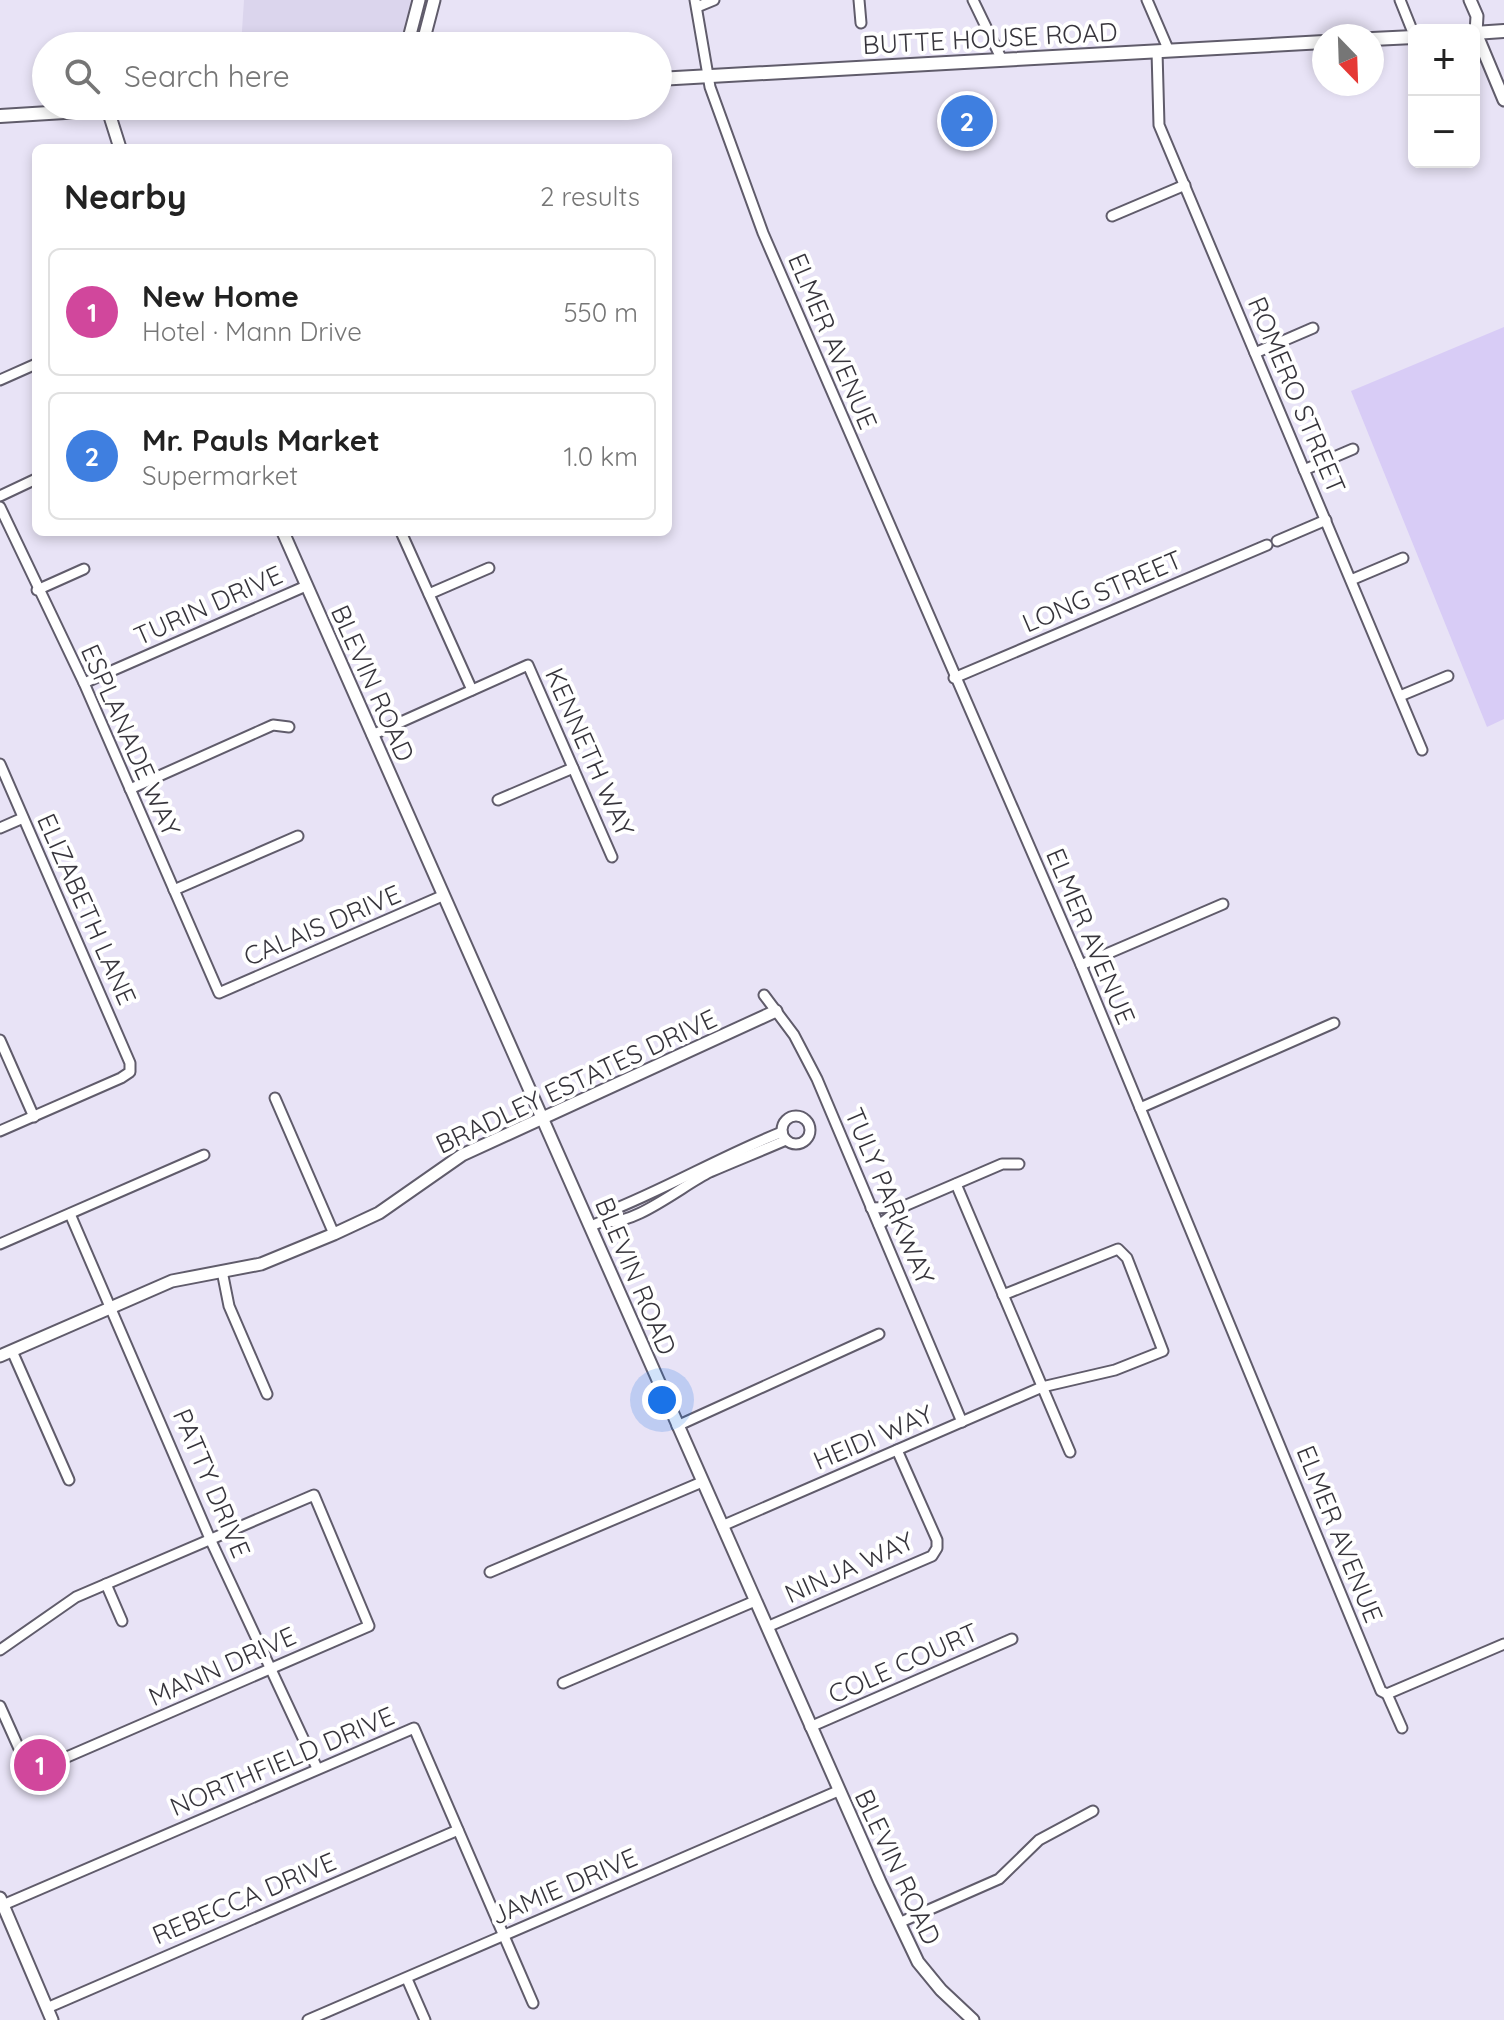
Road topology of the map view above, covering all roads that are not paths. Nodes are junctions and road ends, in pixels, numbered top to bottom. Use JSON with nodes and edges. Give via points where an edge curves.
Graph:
{"nodes":[{"id":1,"x":419,"y":0,"type":"edge"},
{"id":2,"x":434,"y":0,"type":"edge"},
{"id":3,"x":714,"y":0,"type":"edge"},
{"id":4,"x":859,"y":0,"type":"edge"},
{"id":5,"x":973,"y":0,"type":"edge"},
{"id":6,"x":1147,"y":0,"type":"edge"},
{"id":7,"x":1400,"y":0,"type":"edge"},
{"id":8,"x":1470,"y":0,"type":"edge"},
{"id":9,"x":696,"y":4,"type":"edge"},
{"id":10,"x":861,"y":23,"type":"dead end"},
{"id":11,"x":1409,"y":24,"type":"edge"},
{"id":12,"x":1476,"y":24,"type":"edge"},
{"id":13,"x":1504,"y":31,"type":"edge"},
{"id":14,"x":411,"y":32,"type":"edge"},
{"id":15,"x":426,"y":32,"type":"edge"},
{"id":16,"x":1480,"y":33,"type":"edge"},
{"id":17,"x":1408,"y":36,"type":"edge"},
{"id":18,"x":1384,"y":38,"type":"edge"},
{"id":19,"x":1312,"y":43,"type":"edge"},
{"id":20,"x":1480,"y":45,"type":"edge"},
{"id":21,"x":1163,"y":51,"type":"junction"},
{"id":22,"x":1002,"y":60,"type":"junction"},
{"id":23,"x":708,"y":75,"type":"junction"},
{"id":24,"x":672,"y":78,"type":"edge"},
{"id":25,"x":1504,"y":100,"type":"edge"},
{"id":26,"x":32,"y":114,"type":"edge"},
{"id":27,"x":0,"y":116,"type":"edge"},
{"id":28,"x":111,"y":120,"type":"edge"},
{"id":29,"x":119,"y":144,"type":"edge"},
{"id":30,"x":1185,"y":185,"type":"junction"},
{"id":31,"x":1112,"y":216,"type":"dead end"},
{"id":32,"x":1313,"y":328,"type":"dead end"},
{"id":33,"x":1255,"y":353,"type":"junction"},
{"id":34,"x":32,"y":366,"type":"edge"},
{"id":35,"x":0,"y":380,"type":"edge"},
{"id":36,"x":1353,"y":449,"type":"dead end"},
{"id":37,"x":1304,"y":470,"type":"junction"},
{"id":38,"x":32,"y":481,"type":"edge"},
{"id":39,"x":0,"y":496,"type":"edge"},
{"id":40,"x":0,"y":507,"type":"edge"},
{"id":41,"x":1326,"y":520,"type":"junction"},
{"id":42,"x":285,"y":536,"type":"edge"},
{"id":43,"x":403,"y":536,"type":"edge"},
{"id":44,"x":1403,"y":558,"type":"dead end"},
{"id":45,"x":489,"y":568,"type":"dead end"},
{"id":46,"x":84,"y":569,"type":"dead end"},
{"id":47,"x":1351,"y":580,"type":"junction"},
{"id":48,"x":306,"y":586,"type":"junction"},
{"id":49,"x":37,"y":590,"type":"junction"},
{"id":50,"x":429,"y":594,"type":"junction"},
{"id":51,"x":1448,"y":676,"type":"dead end"},
{"id":52,"x":954,"y":678,"type":"junction"},
{"id":53,"x":84,"y":683,"type":"junction"},
{"id":54,"x":472,"y":690,"type":"junction"},
{"id":55,"x":1400,"y":696,"type":"junction"},
{"id":56,"x":289,"y":727,"type":"dead end"},
{"id":57,"x":372,"y":735,"type":"junction"},
{"id":58,"x":1422,"y":750,"type":"dead end"},
{"id":59,"x":0,"y":764,"type":"edge"},
{"id":60,"x":573,"y":768,"type":"junction"},
{"id":61,"x":130,"y":789,"type":"junction"},
{"id":62,"x":498,"y":800,"type":"dead end"},
{"id":63,"x":23,"y":818,"type":"junction"},
{"id":64,"x":0,"y":828,"type":"edge"},
{"id":65,"x":298,"y":836,"type":"dead end"},
{"id":66,"x":612,"y":857,"type":"dead end"},
{"id":67,"x":174,"y":890,"type":"junction"},
{"id":68,"x":442,"y":896,"type":"junction"},
{"id":69,"x":1223,"y":904,"type":"dead end"},
{"id":70,"x":1081,"y":965,"type":"junction"},
{"id":71,"x":219,"y":993,"type":"joint"},
{"id":72,"x":764,"y":995,"type":"dead end"},
{"id":73,"x":776,"y":1011,"type":"junction"},
{"id":74,"x":1334,"y":1023,"type":"dead end"},
{"id":75,"x":0,"y":1040,"type":"edge"},
{"id":76,"x":275,"y":1098,"type":"dead end"},
{"id":77,"x":1140,"y":1108,"type":"junction"},
{"id":78,"x":34,"y":1117,"type":"junction"},
{"id":79,"x":544,"y":1118,"type":"junction"},
{"id":80,"x":0,"y":1131,"type":"edge"},
{"id":81,"x":784,"y":1136,"type":"dead end"},
{"id":82,"x":204,"y":1155,"type":"dead end"},
{"id":83,"x":1019,"y":1164,"type":"dead end"},
{"id":84,"x":956,"y":1184,"type":"junction"},
{"id":85,"x":902,"y":1207,"type":"junction"},
{"id":86,"x":871,"y":1208,"type":"junction"},
{"id":87,"x":70,"y":1214,"type":"junction"},
{"id":88,"x":879,"y":1225,"type":"junction"},
{"id":89,"x":591,"y":1226,"type":"junction"},
{"id":90,"x":334,"y":1234,"type":"junction"},
{"id":91,"x":0,"y":1244,"type":"edge"},
{"id":92,"x":222,"y":1271,"type":"junction"},
{"id":93,"x":1003,"y":1295,"type":"junction"},
{"id":94,"x":113,"y":1308,"type":"junction"},
{"id":95,"x":879,"y":1334,"type":"dead end"},
{"id":96,"x":12,"y":1351,"type":"junction"},
{"id":97,"x":0,"y":1356,"type":"edge"},
{"id":98,"x":1042,"y":1387,"type":"junction"},
{"id":99,"x":267,"y":1394,"type":"dead end"},
{"id":100,"x":962,"y":1422,"type":"junction"},
{"id":101,"x":677,"y":1426,"type":"junction"},
{"id":102,"x":897,"y":1450,"type":"junction"},
{"id":103,"x":1070,"y":1452,"type":"dead end"},
{"id":104,"x":69,"y":1480,"type":"dead end"},
{"id":105,"x":702,"y":1482,"type":"junction"},
{"id":106,"x":722,"y":1526,"type":"junction"},
{"id":107,"x":211,"y":1541,"type":"junction"},
{"id":108,"x":490,"y":1572,"type":"dead end"},
{"id":109,"x":106,"y":1584,"type":"junction"},
{"id":110,"x":755,"y":1601,"type":"junction"},
{"id":111,"x":122,"y":1621,"type":"dead end"},
{"id":112,"x":767,"y":1627,"type":"junction"},
{"id":113,"x":1012,"y":1639,"type":"dead end"},
{"id":114,"x":1504,"y":1644,"type":"edge"},
{"id":115,"x":0,"y":1650,"type":"edge"},
{"id":116,"x":272,"y":1669,"type":"junction"},
{"id":117,"x":563,"y":1683,"type":"dead end"},
{"id":118,"x":1387,"y":1694,"type":"junction"},
{"id":119,"x":0,"y":1706,"type":"edge"},
{"id":120,"x":810,"y":1727,"type":"junction"},
{"id":121,"x":1402,"y":1728,"type":"dead end"},
{"id":122,"x":317,"y":1768,"type":"junction"},
{"id":123,"x":838,"y":1791,"type":"junction"},
{"id":124,"x":1093,"y":1811,"type":"dead end"},
{"id":125,"x":458,"y":1830,"type":"junction"},
{"id":126,"x":2,"y":1902,"type":"edge"},
{"id":127,"x":901,"y":1922,"type":"junction"},
{"id":128,"x":504,"y":1936,"type":"junction"},
{"id":129,"x":407,"y":1979,"type":"junction"},
{"id":130,"x":533,"y":2003,"type":"dead end"},
{"id":131,"x":47,"y":2008,"type":"junction"},
{"id":132,"x":52,"y":2020,"type":"edge"},
{"id":133,"x":308,"y":2020,"type":"edge"},
{"id":134,"x":425,"y":2020,"type":"edge"},
{"id":135,"x":973,"y":2020,"type":"edge"}],
"edges":[{"from":1,"to":14,"type":"street"},
{"from":2,"to":15,"type":"street"},
{"from":3,"to":9,"type":"street"},
{"from":4,"to":10,"type":"street"},
{"from":5,"to":22,"type":"street"},
{"from":6,"to":21,"type":"street"},
{"from":7,"to":11,"type":"street"},
{"from":8,"to":12,"type":"street"},
{"from":9,"to":23,"type":"street","name":"ELMER AVENUE"},
{"from":13,"to":16,"type":"main road"},
{"from":17,"to":18,"type":"main road"},
{"from":19,"to":21,"type":"main road","name":"BUTTE HOUSE ROAD"},
{"from":20,"to":25,"type":"street"},
{"from":21,"to":22,"type":"main road","name":"BUTTE HOUSE ROAD"},
{"from":21,"to":30,"type":"street","name":"ROMERO STREET","via":[[1159,125]]},
{"from":22,"to":23,"type":"main road","name":"BUTTE HOUSE ROAD"},
{"from":23,"to":24,"type":"main road","name":"BUTTE HOUSE ROAD"},
{"from":23,"to":52,"type":"street","name":"ELMER AVENUE","via":[[763,233]]},
{"from":26,"to":27,"type":"main road"},
{"from":28,"to":29,"type":"street"},
{"from":30,"to":31,"type":"street"},
{"from":30,"to":33,"type":"street","name":"ROMERO STREET"},
{"from":32,"to":33,"type":"street"},
{"from":33,"to":37,"type":"street","name":"ROMERO STREET"},
{"from":34,"to":35,"type":"street"},
{"from":36,"to":37,"type":"street"},
{"from":37,"to":41,"type":"street","name":"ROMERO STREET"},
{"from":38,"to":39,"type":"street"},
{"from":40,"to":49,"type":"street","name":"ESPLANADE WAY"},
{"from":41,"to":47,"type":"street","name":"ROMERO STREET"},
{"from":41,"to":52,"type":"street","name":"LONG STREET"},
{"from":42,"to":48,"type":"street","name":"BLEVIN ROAD"},
{"from":43,"to":50,"type":"street"},
{"from":44,"to":47,"type":"street"},
{"from":45,"to":50,"type":"street"},
{"from":46,"to":49,"type":"street"},
{"from":47,"to":55,"type":"street","name":"ROMERO STREET"},
{"from":48,"to":53,"type":"street","name":"TURIN DRIVE"},
{"from":48,"to":57,"type":"street","name":"BLEVIN ROAD"},
{"from":49,"to":53,"type":"street","name":"ESPLANADE WAY"},
{"from":50,"to":54,"type":"street"},
{"from":51,"to":55,"type":"street"},
{"from":52,"to":70,"type":"street","name":"ELMER AVENUE"},
{"from":53,"to":61,"type":"street","name":"ESPLANADE WAY"},
{"from":54,"to":57,"type":"street"},
{"from":54,"to":60,"type":"street","name":"KENNETH WAY","via":[[528,665]]},
{"from":55,"to":58,"type":"street","name":"ROMERO STREET"},
{"from":56,"to":61,"type":"street","via":[[273,725]]},
{"from":57,"to":68,"type":"street","name":"BLEVIN ROAD"},
{"from":59,"to":63,"type":"street","name":"ELIZABETH LANE"},
{"from":60,"to":62,"type":"street"},
{"from":60,"to":66,"type":"street","name":"KENNETH WAY"},
{"from":61,"to":67,"type":"street","name":"ESPLANADE WAY"},
{"from":63,"to":64,"type":"street"},
{"from":63,"to":78,"type":"street","name":"ELIZABETH LANE","via":[[130,1063],[130,1072]]},
{"from":65,"to":67,"type":"street"},
{"from":67,"to":71,"type":"street","name":"ESPLANADE WAY"},
{"from":68,"to":71,"type":"street","name":"CALAIS DRIVE"},
{"from":68,"to":79,"type":"street","name":"BLEVIN ROAD"},
{"from":69,"to":70,"type":"street"},
{"from":70,"to":77,"type":"street","name":"ELMER AVENUE"},
{"from":72,"to":73,"type":"street","name":"TULY PARKWAY"},
{"from":73,"to":79,"type":"street","name":"BRADLEY ESTATES DRIVE"},
{"from":73,"to":86,"type":"street","name":"TULY PARKWAY","via":[[804,1053]]},
{"from":74,"to":77,"type":"street"},
{"from":75,"to":78,"type":"street"},
{"from":76,"to":90,"type":"street"},
{"from":77,"to":118,"type":"street","name":"ELMER AVENUE","via":[[1381,1691]]},
{"from":78,"to":80,"type":"street"},
{"from":79,"to":89,"type":"street","name":"BLEVIN ROAD"},
{"from":79,"to":90,"type":"street","name":"BRADLEY ESTATES DRIVE","via":[[462,1155],[379,1213]]},
{"from":81,"to":89,"type":"street","via":[[715,1165],[613,1223]]},
{"from":82,"to":87,"type":"street"},
{"from":83,"to":84,"type":"street","via":[[1002,1164]]},
{"from":84,"to":85,"type":"street"},
{"from":84,"to":93,"type":"street"},
{"from":85,"to":86,"type":"street"},
{"from":85,"to":88,"type":"street"},
{"from":86,"to":88,"type":"street","name":"TULY PARKWAY"},
{"from":87,"to":91,"type":"street"},
{"from":87,"to":94,"type":"street","name":"PATTY DRIVE"},
{"from":88,"to":100,"type":"street","name":"TULY PARKWAY"},
{"from":89,"to":101,"type":"street","name":"BLEVIN ROAD"},
{"from":90,"to":92,"type":"street","name":"BRADLEY ESTATES DRIVE","via":[[261,1264]]},
{"from":92,"to":94,"type":"street","name":"BRADLEY ESTATES DRIVE","via":[[172,1281]]},
{"from":92,"to":99,"type":"street","via":[[229,1306]]},
{"from":93,"to":98,"type":"street"},
{"from":93,"to":98,"type":"street","name":"HEIDI WAY","via":[[1111,1250],[1118,1249],[1127,1258],[1163,1351],[1115,1370]]},
{"from":94,"to":96,"type":"street","name":"BRADLEY ESTATES DRIVE"},
{"from":94,"to":107,"type":"street","name":"PATTY DRIVE"},
{"from":95,"to":101,"type":"street"},
{"from":96,"to":97,"type":"street","name":"BRADLEY ESTATES DRIVE"},
{"from":96,"to":104,"type":"street"},
{"from":98,"to":100,"type":"street","name":"HEIDI WAY"},
{"from":98,"to":103,"type":"street"},
{"from":100,"to":102,"type":"street","name":"HEIDI WAY"},
{"from":101,"to":105,"type":"street","name":"BLEVIN ROAD"},
{"from":102,"to":106,"type":"street","name":"HEIDI WAY"},
{"from":102,"to":112,"type":"street","name":"NINJA WAY","via":[[937,1540],[932,1556]]},
{"from":105,"to":106,"type":"street","name":"BLEVIN ROAD"},
{"from":105,"to":108,"type":"street"},
{"from":106,"to":110,"type":"street","name":"BLEVIN ROAD"},
{"from":107,"to":109,"type":"street"},
{"from":107,"to":116,"type":"street","name":"PATTY DRIVE"},
{"from":107,"to":116,"type":"street","name":"MANN DRIVE","via":[[314,1495],[369,1626]]},
{"from":109,"to":111,"type":"street"},
{"from":109,"to":115,"type":"street","via":[[76,1597]]},
{"from":110,"to":112,"type":"street","name":"BLEVIN ROAD"},
{"from":110,"to":117,"type":"street"},
{"from":112,"to":120,"type":"street","name":"BLEVIN ROAD"},
{"from":113,"to":120,"type":"street","name":"COLE COURT"},
{"from":114,"to":118,"type":"street"},
{"from":116,"to":119,"type":"street","name":"MANN DRIVE","via":[[30,1773]]},
{"from":116,"to":122,"type":"street","name":"PATTY DRIVE"},
{"from":118,"to":121,"type":"street","name":"ELMER AVENUE"},
{"from":120,"to":123,"type":"street","name":"BLEVIN ROAD"},
{"from":122,"to":125,"type":"street","name":"NORTHFIELD DRIVE","via":[[414,1728]]},
{"from":122,"to":126,"type":"street","name":"NORTHFIELD DRIVE"},
{"from":123,"to":127,"type":"street","name":"BLEVIN ROAD"},
{"from":123,"to":128,"type":"street","name":"JAMIE DRIVE"},
{"from":124,"to":127,"type":"street","via":[[1039,1840],[999,1879]]},
{"from":125,"to":128,"type":"street","name":"NORTHFIELD DRIVE"},
{"from":125,"to":131,"type":"street","name":"REBECCA DRIVE"},
{"from":126,"to":131,"type":"street"},
{"from":127,"to":135,"type":"street","name":"BLEVIN ROAD","via":[[918,1962]]},
{"from":128,"to":129,"type":"street","name":"JAMIE DRIVE"},
{"from":128,"to":130,"type":"street","name":"NORTHFIELD DRIVE"},
{"from":129,"to":133,"type":"street","name":"JAMIE DRIVE"},
{"from":129,"to":134,"type":"street"},
{"from":131,"to":132,"type":"street"}]}
